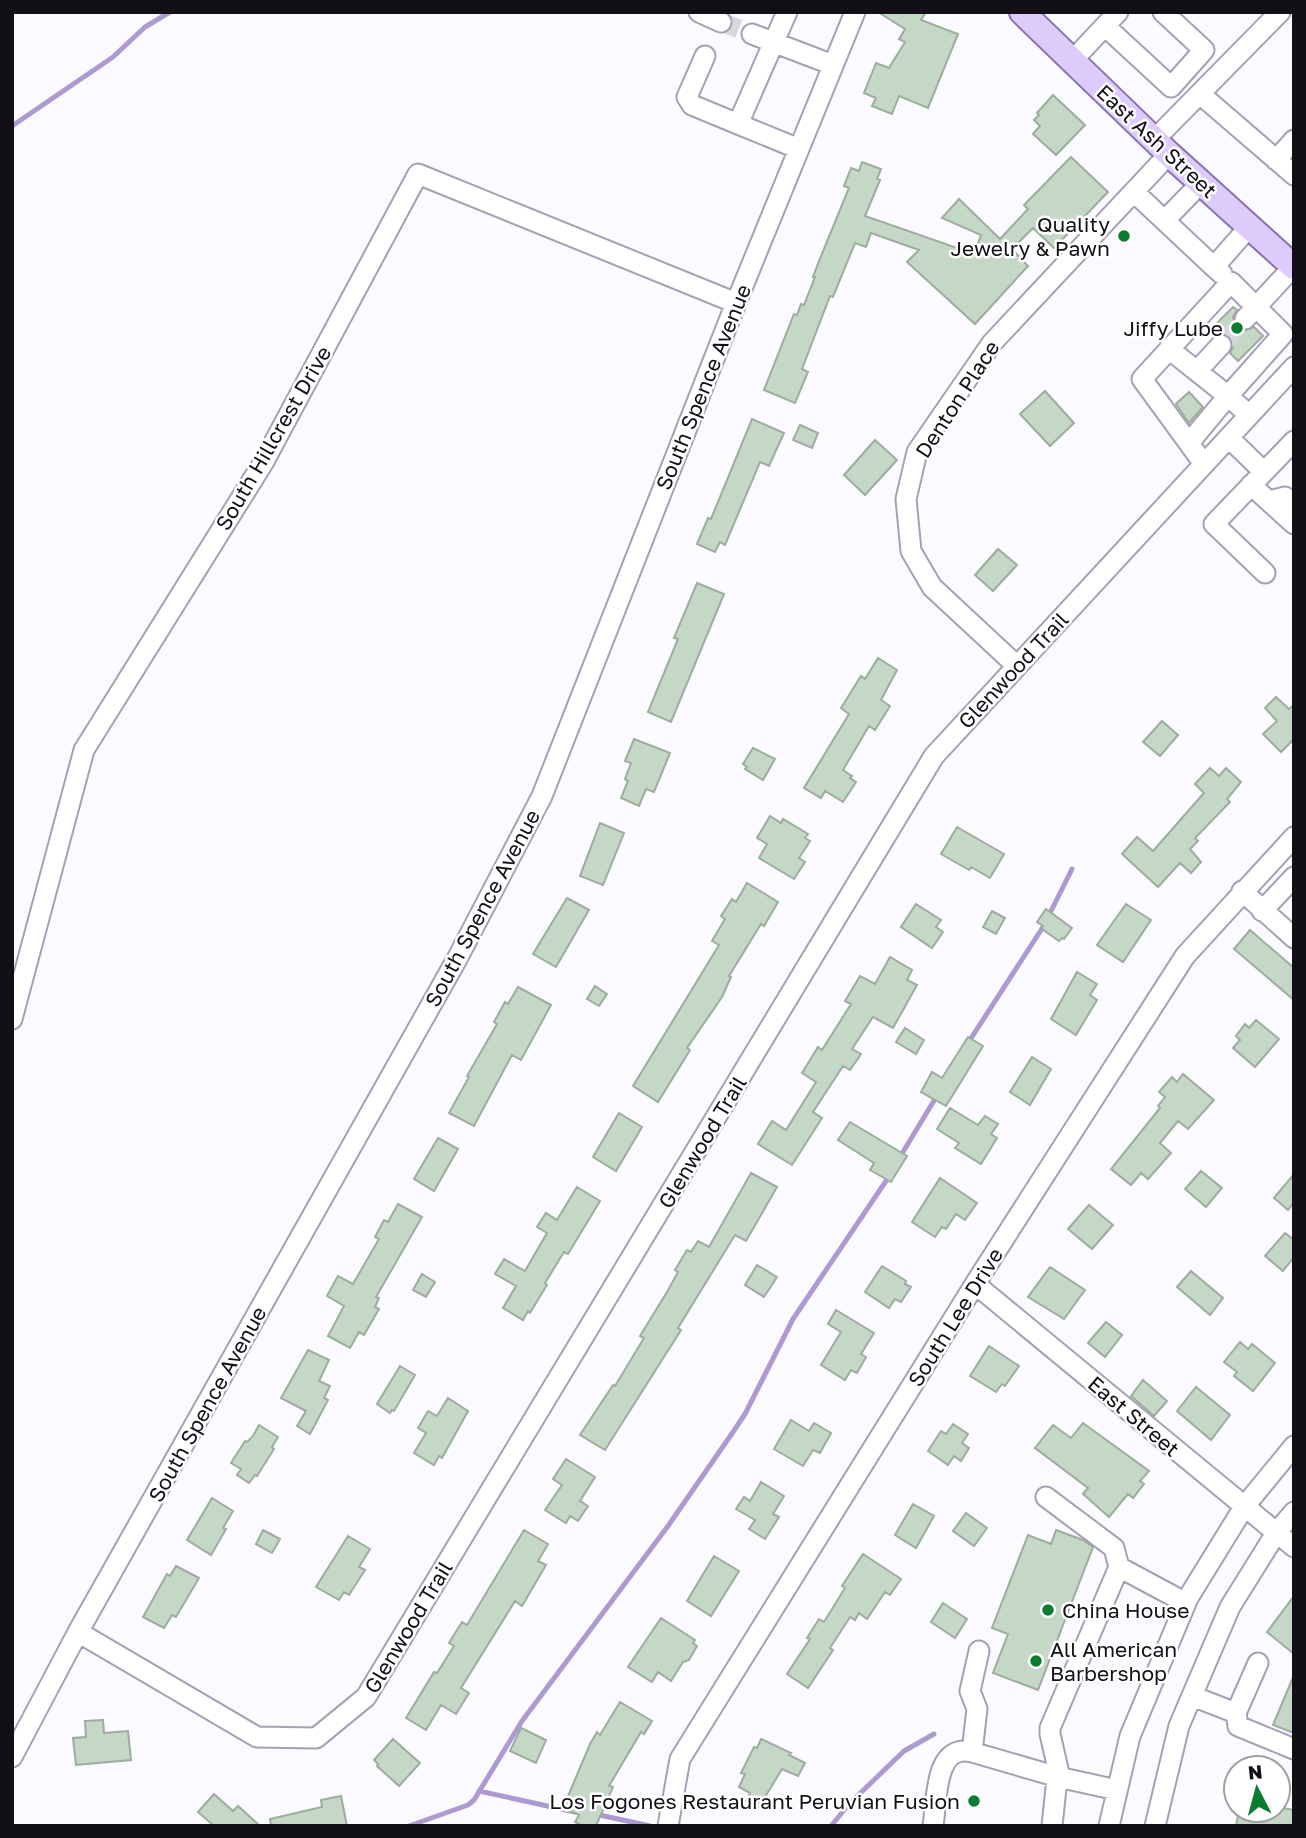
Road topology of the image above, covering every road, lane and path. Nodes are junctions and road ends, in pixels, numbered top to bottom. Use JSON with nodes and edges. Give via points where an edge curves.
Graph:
{"nodes":[{"id":1,"x":699,"y":12,"type":"edge"},
{"id":2,"x":787,"y":12,"type":"edge"},
{"id":3,"x":855,"y":12,"type":"edge"},
{"id":4,"x":1163,"y":12,"type":"edge"},
{"id":5,"x":1280,"y":12,"type":"edge"},
{"id":6,"x":1027,"y":14,"type":"edge"},
{"id":7,"x":1111,"y":19,"type":"edge"},
{"id":8,"x":722,"y":22,"type":"tunnel mouth"},
{"id":9,"x":752,"y":34,"type":"tunnel mouth"},
{"id":10,"x":773,"y":43,"type":"junction"},
{"id":11,"x":1205,"y":50,"type":"junction"},
{"id":12,"x":705,"y":57,"type":"dead end"},
{"id":13,"x":1072,"y":61,"type":"junction"},
{"id":14,"x":833,"y":65,"type":"junction"},
{"id":15,"x":1224,"y":69,"type":"junction"},
{"id":16,"x":1200,"y":94,"type":"junction"},
{"id":17,"x":738,"y":124,"type":"junction"},
{"id":18,"x":1294,"y":140,"type":"edge"},
{"id":19,"x":1161,"y":147,"type":"junction"},
{"id":20,"x":799,"y":149,"type":"junction"},
{"id":21,"x":1276,"y":160,"type":"junction"},
{"id":22,"x":1294,"y":174,"type":"edge"},
{"id":23,"x":1200,"y":183,"type":"junction"},
{"id":24,"x":1134,"y":192,"type":"junction"},
{"id":25,"x":1165,"y":220,"type":"junction"},
{"id":26,"x":1249,"y":227,"type":"junction"},
{"id":27,"x":1214,"y":267,"type":"junction"},
{"id":28,"x":1294,"y":267,"type":"edge"},
{"id":29,"x":1231,"y":282,"type":"junction"},
{"id":30,"x":736,"y":303,"type":"junction"},
{"id":31,"x":1251,"y":313,"type":"junction"},
{"id":32,"x":1221,"y":345,"type":"tunnel mouth"},
{"id":33,"x":1169,"y":349,"type":"junction"},
{"id":34,"x":1294,"y":367,"type":"edge"},
{"id":35,"x":1197,"y":371,"type":"junction"},
{"id":36,"x":1228,"y":396,"type":"junction"},
{"id":37,"x":1249,"y":415,"type":"junction"},
{"id":38,"x":1229,"y":438,"type":"junction"},
{"id":39,"x":1294,"y":441,"type":"edge"},
{"id":40,"x":1189,"y":443,"type":"junction"},
{"id":41,"x":1204,"y":464,"type":"junction"},
{"id":42,"x":1258,"y":478,"type":"junction"},
{"id":43,"x":1269,"y":501,"type":"junction"},
{"id":44,"x":1294,"y":504,"type":"edge"},
{"id":45,"x":1294,"y":524,"type":"edge"},
{"id":46,"x":1265,"y":573,"type":"dead end"},
{"id":47,"x":1017,"y":666,"type":"junction"},
{"id":48,"x":1294,"y":837,"type":"edge"},
{"id":49,"x":1294,"y":877,"type":"edge"},
{"id":50,"x":1242,"y":891,"type":"junction"},
{"id":51,"x":1262,"y":911,"type":"junction"},
{"id":52,"x":1294,"y":938,"type":"edge"},
{"id":53,"x":12,"y":1019,"type":"edge"},
{"id":54,"x":975,"y":1284,"type":"junction"},
{"id":55,"x":1294,"y":1446,"type":"edge"},
{"id":56,"x":1046,"y":1497,"type":"dead end"},
{"id":57,"x":1244,"y":1507,"type":"junction"},
{"id":58,"x":1294,"y":1511,"type":"edge"},
{"id":59,"x":1276,"y":1533,"type":"junction"},
{"id":60,"x":1294,"y":1547,"type":"edge"},
{"id":61,"x":1119,"y":1567,"type":"junction"},
{"id":62,"x":1186,"y":1603,"type":"junction"},
{"id":63,"x":78,"y":1632,"type":"junction"},
{"id":64,"x":979,"y":1651,"type":"dead end"},
{"id":65,"x":1258,"y":1663,"type":"dead end"},
{"id":66,"x":1192,"y":1696,"type":"junction"},
{"id":67,"x":1236,"y":1713,"type":"junction"},
{"id":68,"x":1294,"y":1749,"type":"edge"},
{"id":69,"x":972,"y":1752,"type":"junction"},
{"id":70,"x":12,"y":1757,"type":"edge"},
{"id":71,"x":1058,"y":1777,"type":"junction"},
{"id":72,"x":1117,"y":1790,"type":"junction"},
{"id":73,"x":668,"y":1826,"type":"edge"},
{"id":74,"x":933,"y":1826,"type":"edge"},
{"id":75,"x":1052,"y":1826,"type":"edge"},
{"id":76,"x":1109,"y":1826,"type":"edge"},
{"id":77,"x":1155,"y":1826,"type":"edge"}],
"edges":[{"from":1,"to":8,"type":"street"},
{"from":2,"to":10,"type":"street"},
{"from":3,"to":14,"type":"street","name":"South Spence Avenue"},
{"from":4,"to":11,"type":"street"},
{"from":5,"to":15,"type":"street","name":"Denton Place"},
{"from":6,"to":13,"type":"main road","name":"East Ash Street"},
{"from":7,"to":11,"type":"street","via":[[1171,87]]},
{"from":7,"to":13,"type":"street"},
{"from":9,"to":10,"type":"street"},
{"from":10,"to":14,"type":"street"},
{"from":10,"to":17,"type":"street"},
{"from":11,"to":15,"type":"street"},
{"from":12,"to":17,"type":"street","via":[[687,97],[692,105]]},
{"from":13,"to":19,"type":"main road","name":"East Ash Street"},
{"from":14,"to":20,"type":"street","name":"South Spence Avenue"},
{"from":15,"to":16,"type":"street","name":"Denton Place"},
{"from":16,"to":19,"type":"street","name":"Denton Place"},
{"from":16,"to":21,"type":"street"},
{"from":17,"to":20,"type":"street"},
{"from":18,"to":21,"type":"street"},
{"from":19,"to":23,"type":"main road","name":"East Ash Street"},
{"from":19,"to":24,"type":"street","name":"Denton Place"},
{"from":20,"to":30,"type":"street","name":"South Spence Avenue"},
{"from":21,"to":22,"type":"street"},
{"from":23,"to":25,"type":"street"},
{"from":23,"to":26,"type":"main road","name":"East Ash Street"},
{"from":24,"to":25,"type":"street"},
{"from":24,"to":47,"type":"street","name":"Denton Place","via":[[992,343],[917,452],[906,499],[911,551],[932,587]]},
{"from":25,"to":27,"type":"street"},
{"from":26,"to":27,"type":"street"},
{"from":26,"to":28,"type":"main road","name":"East Ash Street"},
{"from":27,"to":29,"type":"street"},
{"from":28,"to":31,"type":"street"},
{"from":29,"to":31,"type":"street"},
{"from":29,"to":33,"type":"street"},
{"from":30,"to":53,"type":"street","name":"South Hillcrest Drive","via":[[418,174],[263,463],[84,750]]},
{"from":30,"to":63,"type":"street","name":"South Spence Avenue","via":[[542,796],[450,971]]},
{"from":31,"to":36,"type":"street","via":[[1283,334]]},
{"from":32,"to":35,"type":"street"},
{"from":33,"to":35,"type":"street"},
{"from":33,"to":40,"type":"street","via":[[1142,379]]},
{"from":34,"to":37,"type":"street","name":"Glenwood Trail"},
{"from":35,"to":36,"type":"street"},
{"from":36,"to":37,"type":"street"},
{"from":36,"to":40,"type":"street"},
{"from":37,"to":38,"type":"street","name":"Glenwood Trail"},
{"from":38,"to":41,"type":"street","name":"Glenwood Trail"},
{"from":38,"to":42,"type":"street"},
{"from":39,"to":42,"type":"street"},
{"from":40,"to":41,"type":"street"},
{"from":41,"to":47,"type":"street","name":"Glenwood Trail"},
{"from":42,"to":43,"type":"street"},
{"from":42,"to":46,"type":"street","via":[[1214,524]]},
{"from":43,"to":44,"type":"street","via":[[1285,497]]},
{"from":43,"to":45,"type":"street"},
{"from":47,"to":63,"type":"street","name":"Glenwood Trail","via":[[934,755],[366,1698],[316,1738],[257,1737]]},
{"from":48,"to":50,"type":"street","name":"South Lee Drive"},
{"from":49,"to":51,"type":"street"},
{"from":50,"to":51,"type":"street"},
{"from":50,"to":54,"type":"street","name":"South Lee Drive","via":[[1185,956]]},
{"from":51,"to":52,"type":"street"},
{"from":54,"to":57,"type":"street","name":"East Street"},
{"from":54,"to":73,"type":"street","name":"South Lee Drive","via":[[680,1759]]},
{"from":55,"to":57,"type":"street"},
{"from":56,"to":61,"type":"street","via":[[1114,1548]]},
{"from":57,"to":59,"type":"street","name":"East Street"},
{"from":57,"to":62,"type":"street"},
{"from":58,"to":59,"type":"street"},
{"from":59,"to":60,"type":"street","name":"East Street"},
{"from":59,"to":66,"type":"street","via":[[1230,1607]]},
{"from":61,"to":62,"type":"street"},
{"from":61,"to":71,"type":"street","via":[[1051,1728]]},
{"from":62,"to":72,"type":"street","via":[[1130,1737]]},
{"from":63,"to":70,"type":"street","name":"South Spence Avenue"},
{"from":64,"to":69,"type":"street","via":[[970,1691],[977,1709]]},
{"from":65,"to":67,"type":"street"},
{"from":66,"to":67,"type":"street"},
{"from":66,"to":77,"type":"street","via":[[1179,1726]]},
{"from":67,"to":68,"type":"street","via":[[1238,1726]]},
{"from":69,"to":71,"type":"street"},
{"from":69,"to":74,"type":"street","via":[[952,1753],[942,1766]]},
{"from":71,"to":72,"type":"street"},
{"from":71,"to":75,"type":"street"},
{"from":72,"to":76,"type":"street"}]}
